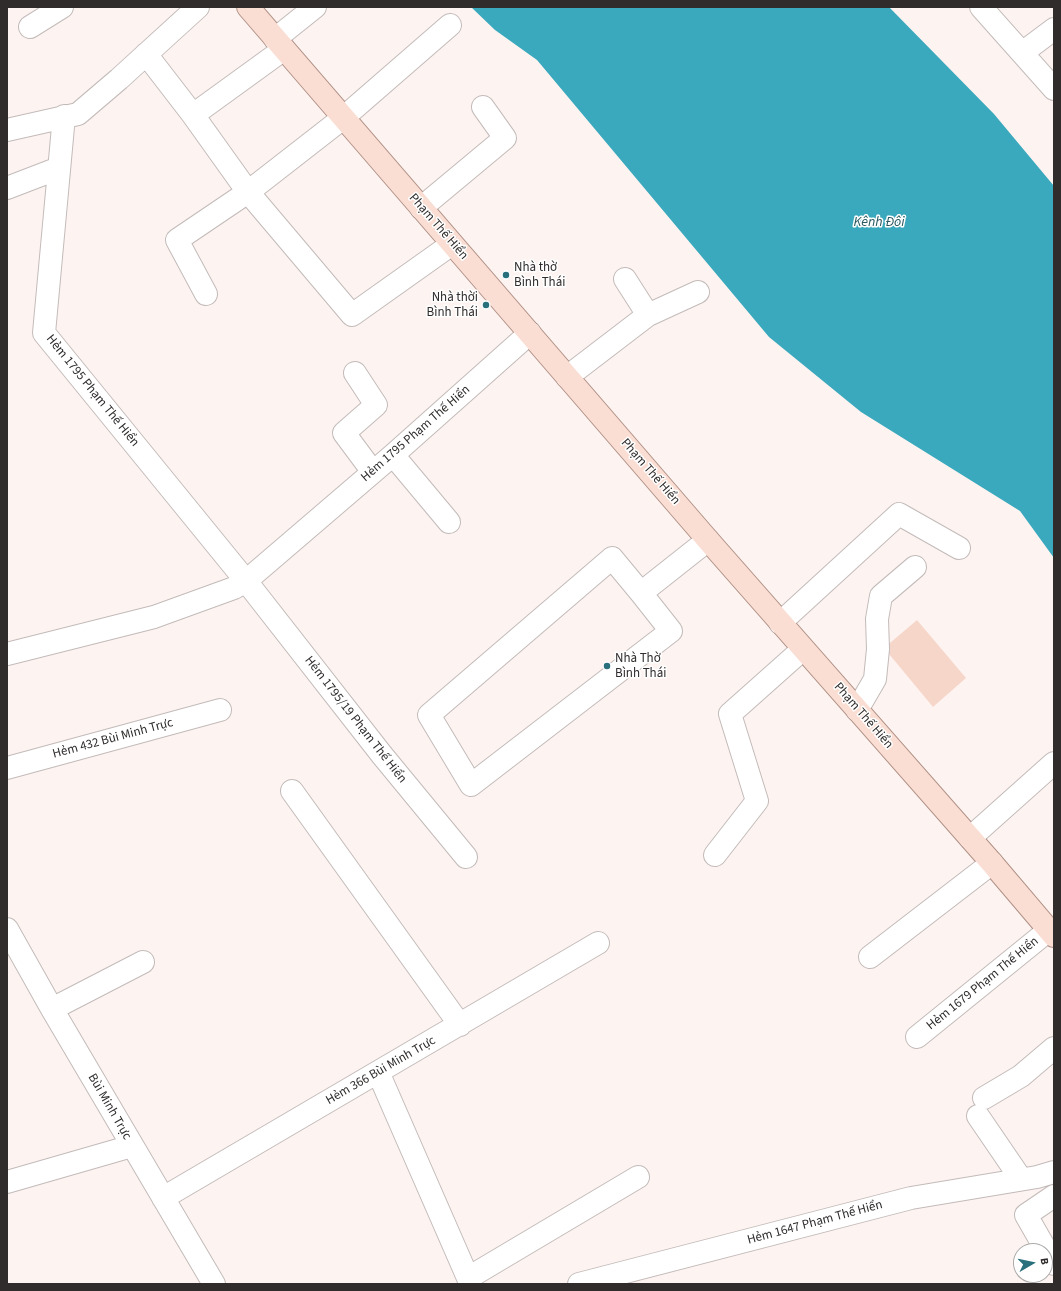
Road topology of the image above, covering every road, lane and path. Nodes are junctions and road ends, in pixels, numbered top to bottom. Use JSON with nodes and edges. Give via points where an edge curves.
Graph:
{"nodes":[{"id":1,"x":62,"y":7,"type":"edge"},
{"id":2,"x":198,"y":7,"type":"edge"},
{"id":3,"x":248,"y":7,"type":"edge"},
{"id":4,"x":315,"y":7,"type":"edge"},
{"id":5,"x":981,"y":7,"type":"edge"},
{"id":6,"x":450,"y":25,"type":"dead end"},
{"id":7,"x":30,"y":27,"type":"dead end"},
{"id":8,"x":1054,"y":29,"type":"edge"},
{"id":9,"x":280,"y":44,"type":"junction"},
{"id":10,"x":1022,"y":53,"type":"junction"},
{"id":11,"x":146,"y":54,"type":"junction"},
{"id":12,"x":1054,"y":89,"type":"edge"},
{"id":13,"x":483,"y":107,"type":"dead end"},
{"id":14,"x":193,"y":115,"type":"junction"},
{"id":15,"x":64,"y":116,"type":"junction"},
{"id":16,"x":343,"y":118,"type":"junction"},
{"id":17,"x":7,"y":130,"type":"edge"},
{"id":18,"x":59,"y":168,"type":"junction"},
{"id":19,"x":7,"y":188,"type":"edge"},
{"id":20,"x":248,"y":192,"type":"junction"},
{"id":21,"x":421,"y":208,"type":"junction"},
{"id":22,"x":452,"y":244,"type":"junction"},
{"id":23,"x":625,"y":279,"type":"dead end"},
{"id":24,"x":698,"y":292,"type":"dead end"},
{"id":25,"x":206,"y":294,"type":"dead end"},
{"id":26,"x":648,"y":315,"type":"junction"},
{"id":27,"x":530,"y":333,"type":"junction"},
{"id":28,"x":356,"y":373,"type":"dead end"},
{"id":29,"x":567,"y":377,"type":"junction"},
{"id":30,"x":393,"y":455,"type":"junction"},
{"id":31,"x":373,"y":472,"type":"junction"},
{"id":32,"x":450,"y":522,"type":"dead end"},
{"id":33,"x":708,"y":540,"type":"junction"},
{"id":34,"x":959,"y":548,"type":"dead end"},
{"id":35,"x":915,"y":566,"type":"dead end"},
{"id":36,"x":246,"y":580,"type":"junction"},
{"id":37,"x":641,"y":593,"type":"junction"},
{"id":38,"x":780,"y":623,"type":"junction"},
{"id":39,"x":803,"y":649,"type":"junction"},
{"id":40,"x":7,"y":654,"type":"edge"},
{"id":41,"x":220,"y":710,"type":"dead end"},
{"id":42,"x":857,"y":710,"type":"junction"},
{"id":43,"x":1054,"y":764,"type":"edge"},
{"id":44,"x":7,"y":768,"type":"edge"},
{"id":45,"x":292,"y":791,"type":"dead end"},
{"id":46,"x":970,"y":838,"type":"junction"},
{"id":47,"x":715,"y":855,"type":"dead end"},
{"id":48,"x":466,"y":857,"type":"dead end"},
{"id":49,"x":992,"y":863,"type":"junction"},
{"id":50,"x":7,"y":929,"type":"edge"},
{"id":51,"x":1052,"y":933,"type":"edge"},
{"id":52,"x":598,"y":943,"type":"dead end"},
{"id":53,"x":870,"y":957,"type":"dead end"},
{"id":54,"x":143,"y":962,"type":"dead end"},
{"id":55,"x":52,"y":1009,"type":"junction"},
{"id":56,"x":460,"y":1025,"type":"junction"},
{"id":57,"x":917,"y":1037,"type":"dead end"},
{"id":58,"x":1054,"y":1048,"type":"edge"},
{"id":59,"x":378,"y":1072,"type":"junction"},
{"id":60,"x":132,"y":1146,"type":"junction"},
{"id":61,"x":1054,"y":1176,"type":"edge"},
{"id":62,"x":638,"y":1178,"type":"dead end"},
{"id":63,"x":1021,"y":1179,"type":"junction"},
{"id":64,"x":7,"y":1182,"type":"edge"},
{"id":65,"x":1054,"y":1196,"type":"edge"},
{"id":66,"x":163,"y":1198,"type":"junction"},
{"id":67,"x":1054,"y":1264,"type":"edge"},
{"id":68,"x":602,"y":1281,"type":"edge"},
{"id":69,"x":214,"y":1284,"type":"edge"},
{"id":70,"x":579,"y":1284,"type":"edge"}],
"edges":[{"from":1,"to":7,"type":"street"},
{"from":2,"to":11,"type":"street"},
{"from":3,"to":9,"type":"main road","name":"Phạm Thế Hiển"},
{"from":4,"to":9,"type":"street"},
{"from":5,"to":10,"type":"street"},
{"from":6,"to":16,"type":"street"},
{"from":8,"to":10,"type":"street"},
{"from":9,"to":14,"type":"street"},
{"from":9,"to":16,"type":"main road","name":"Phạm Thế Hiển"},
{"from":10,"to":12,"type":"street"},
{"from":11,"to":14,"type":"street"},
{"from":11,"to":15,"type":"street","via":[[78,114]]},
{"from":13,"to":21,"type":"street","via":[[505,138]]},
{"from":14,"to":20,"type":"street"},
{"from":15,"to":17,"type":"street"},
{"from":15,"to":18,"type":"street","name":"Hẻm 1795 Phạm Thế Hiển"},
{"from":16,"to":20,"type":"street"},
{"from":16,"to":21,"type":"main road","name":"Phạm Thế Hiển"},
{"from":18,"to":19,"type":"street"},
{"from":18,"to":36,"type":"street","name":"Hẻm 1795 Phạm Thế Hiển","via":[[44,333]]},
{"from":20,"to":22,"type":"street","via":[[352,316]]},
{"from":20,"to":25,"type":"street","via":[[178,240]]},
{"from":21,"to":22,"type":"main road","name":"Phạm Thế Hiển"},
{"from":22,"to":27,"type":"main road","name":"Phạm Thế Hiển"},
{"from":23,"to":26,"type":"street"},
{"from":24,"to":26,"type":"street"},
{"from":26,"to":29,"type":"street"},
{"from":27,"to":29,"type":"main road","name":"Phạm Thế Hiển"},
{"from":27,"to":30,"type":"street","name":"Hẻm 1795 Phạm Thế Hiển"},
{"from":28,"to":31,"type":"street","via":[[376,405],[344,432]]},
{"from":29,"to":33,"type":"main road","name":"Phạm Thế Hiển"},
{"from":30,"to":31,"type":"street","name":"Hẻm 1795 Phạm Thế Hiển"},
{"from":30,"to":32,"type":"street"},
{"from":31,"to":36,"type":"street","name":"Hẻm 1795 Phạm Thế Hiển"},
{"from":33,"to":37,"type":"street"},
{"from":33,"to":38,"type":"main road","name":"Phạm Thế Hiển"},
{"from":34,"to":38,"type":"street","via":[[899,514]]},
{"from":35,"to":42,"type":"street","via":[[881,596],[877,619],[875,679]]},
{"from":36,"to":40,"type":"street","name":"Hẻm 1795 Phạm Thế Hiển","via":[[234,588],[154,617]]},
{"from":36,"to":48,"type":"street","name":"Hẻm 1795/19 Phạm Thế Hiển","via":[[382,755]]},
{"from":37,"to":37,"type":"street","via":[[612,558],[429,715],[471,785],[671,631]]},
{"from":38,"to":39,"type":"main road","name":"Phạm Thế Hiển"},
{"from":39,"to":42,"type":"main road","name":"Phạm Thế Hiển"},
{"from":39,"to":47,"type":"street","via":[[730,714],[757,800]]},
{"from":41,"to":44,"type":"street","name":"Hẻm 432 Bùi Minh Trực"},
{"from":42,"to":46,"type":"main road","name":"Phạm Thế Hiển"},
{"from":43,"to":46,"type":"street"},
{"from":45,"to":56,"type":"street"},
{"from":46,"to":49,"type":"main road","name":"Phạm Thế Hiển"},
{"from":49,"to":51,"type":"main road","name":"Phạm Thế Hiển"},
{"from":49,"to":53,"type":"street"},
{"from":50,"to":55,"type":"street","name":"Bùi Minh Trực"},
{"from":51,"to":57,"type":"street","name":"Hẻm 1679 Phạm Thế Hiển"},
{"from":52,"to":56,"type":"street","name":"Hẻm 366 Bùi Minh Trực"},
{"from":54,"to":55,"type":"street"},
{"from":55,"to":60,"type":"street","name":"Bùi Minh Trực"},
{"from":56,"to":59,"type":"street","name":"Hẻm 366 Bùi Minh Trực"},
{"from":58,"to":63,"type":"street","via":[[981,1107]]},
{"from":59,"to":62,"type":"street","via":[[468,1278]]},
{"from":59,"to":66,"type":"street","name":"Hẻm 366 Bùi Minh Trực"},
{"from":60,"to":64,"type":"street"},
{"from":60,"to":66,"type":"street","name":"Bùi Minh Trực"},
{"from":61,"to":63,"type":"street","name":"Hẻm 1647 Phạm Thế Hiển"},
{"from":63,"to":68,"type":"street","name":"Hẻm 1647 Phạm Thế Hiển","via":[[911,1198]]},
{"from":65,"to":67,"type":"street","via":[[1026,1216]]},
{"from":66,"to":69,"type":"street","name":"Bùi Minh Trực"},
{"from":68,"to":70,"type":"street","name":"Hẻm 1647 Phạm Thế Hiển"}]}
